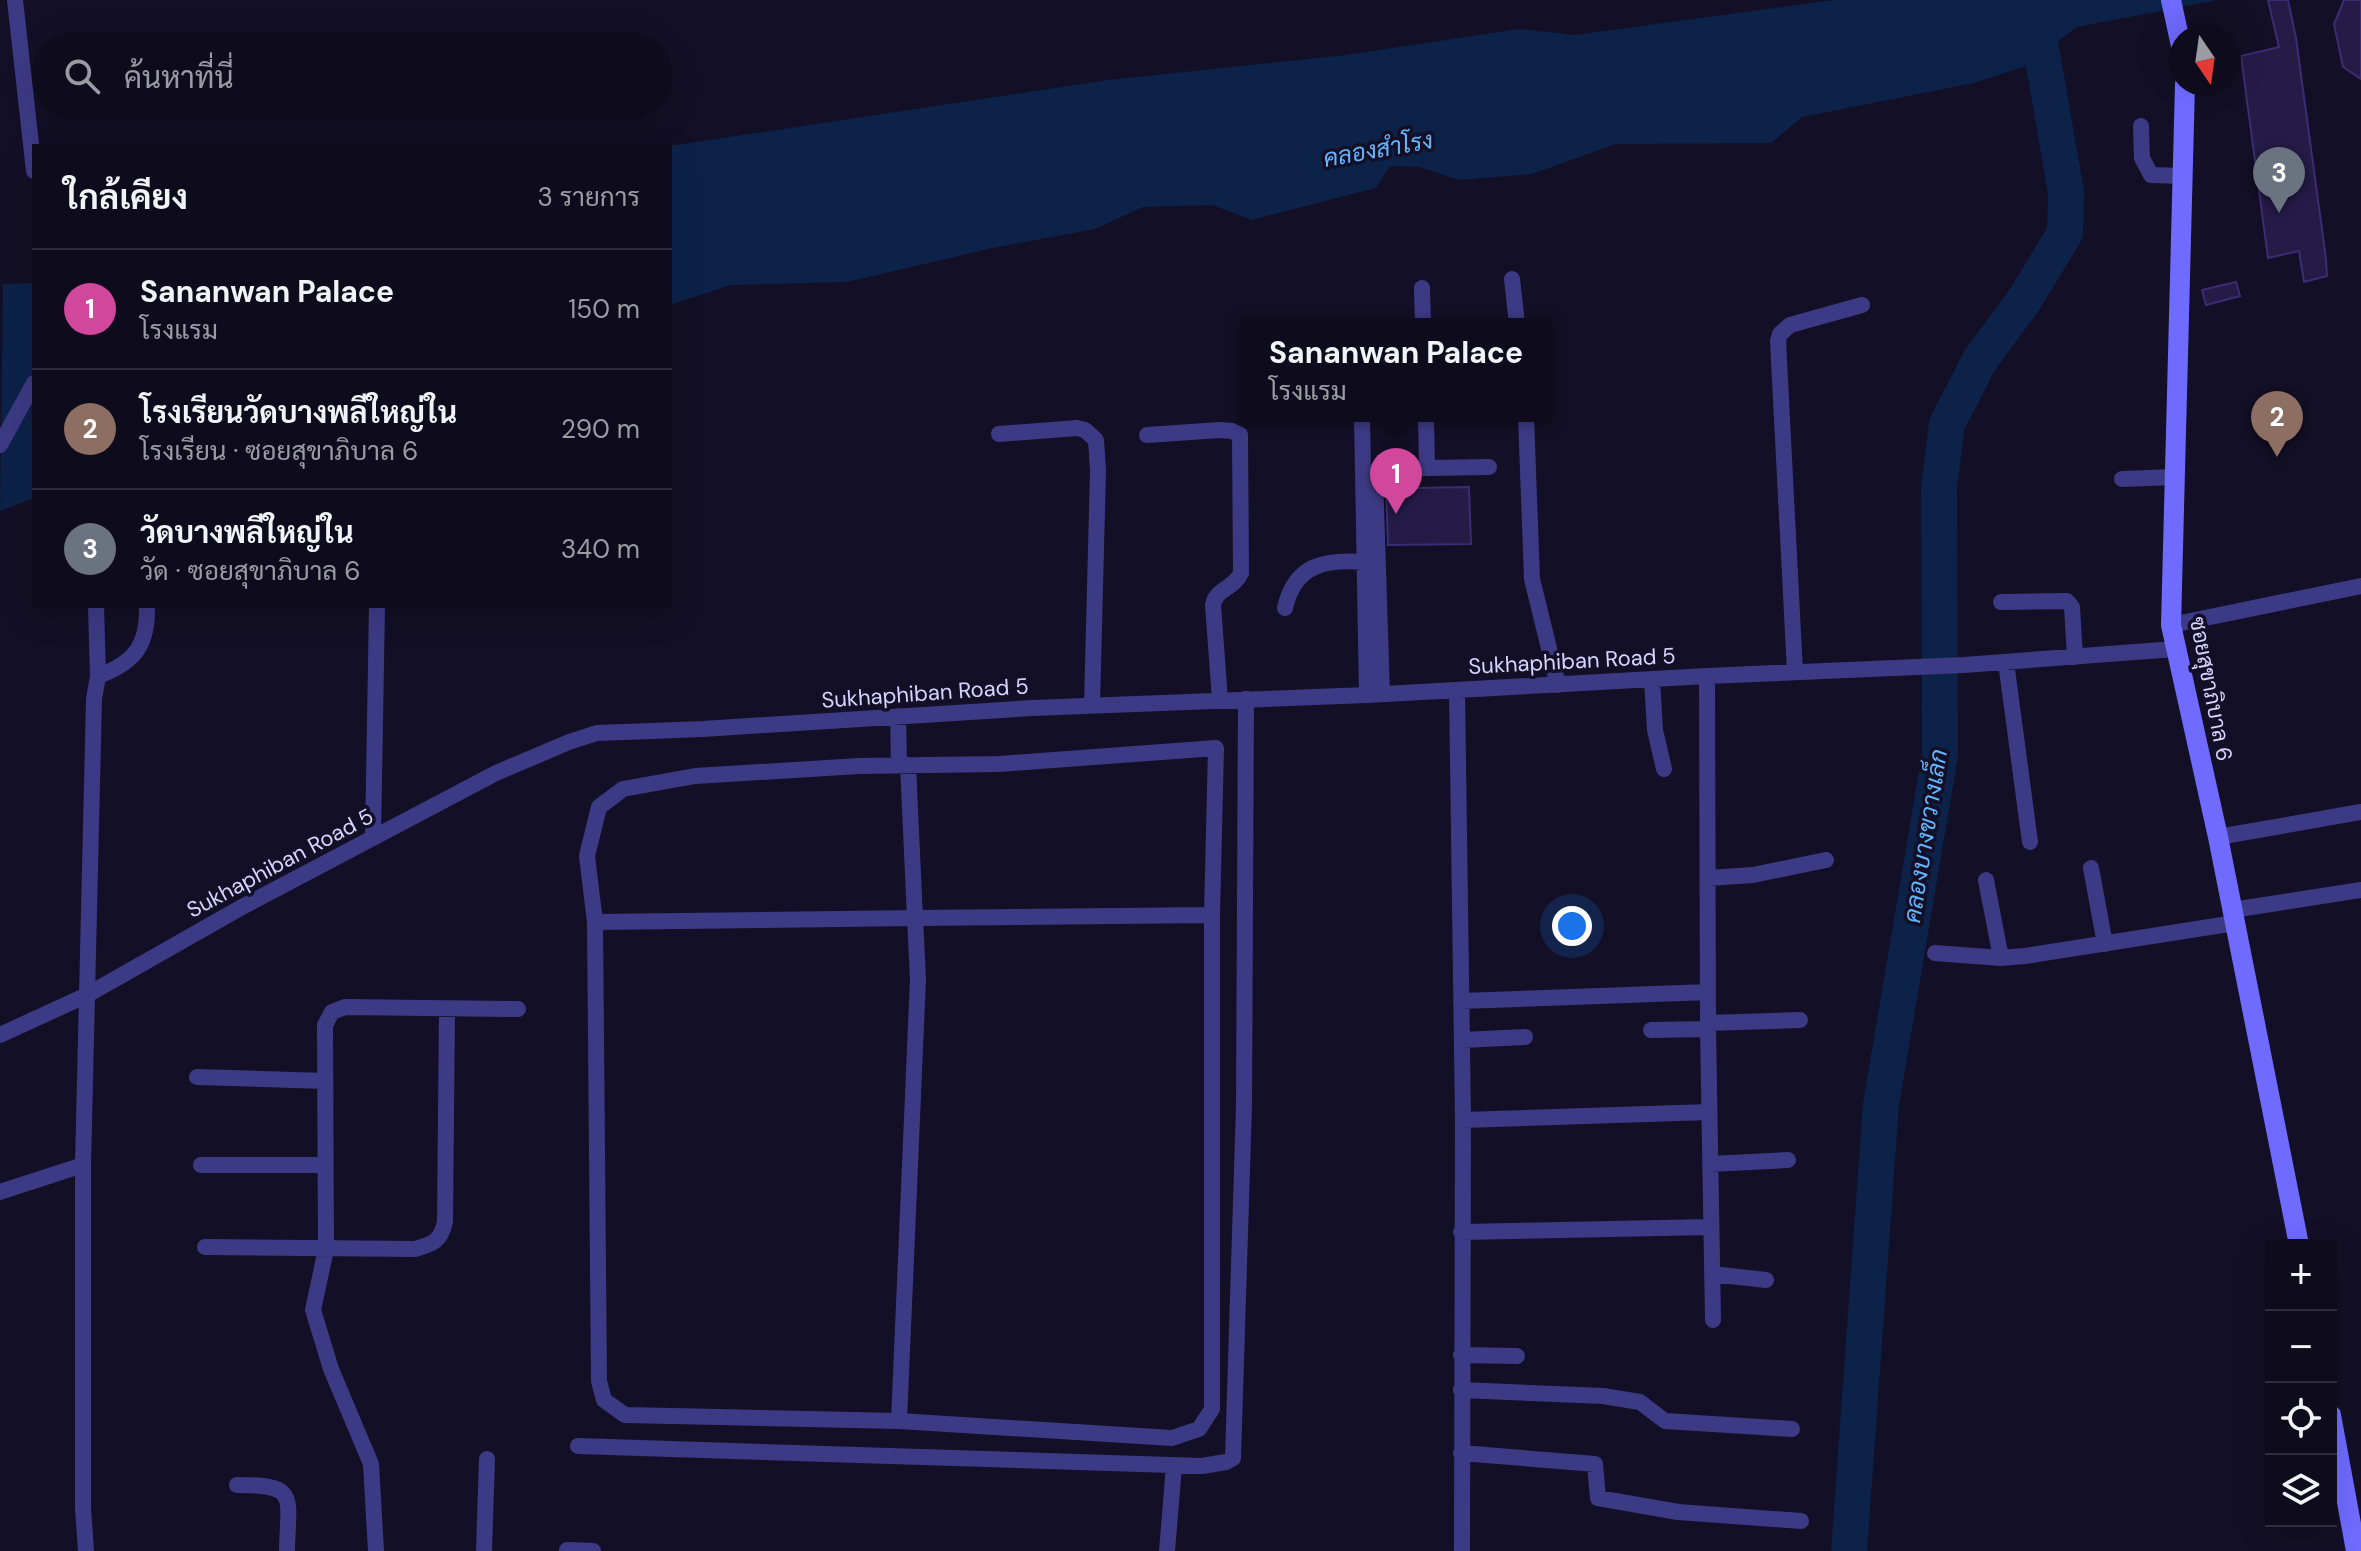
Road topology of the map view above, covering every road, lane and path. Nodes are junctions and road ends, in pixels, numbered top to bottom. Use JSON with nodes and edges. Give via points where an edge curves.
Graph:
{"nodes":[{"id":1,"x":15,"y":0,"type":"edge"},
{"id":2,"x":2171,"y":0,"type":"edge"},
{"id":3,"x":2176,"y":24,"type":"edge"},
{"id":4,"x":2185,"y":96,"type":"edge"},
{"id":5,"x":2141,"y":126,"type":"dead end"},
{"id":6,"x":32,"y":153,"type":"edge"},
{"id":7,"x":2182,"y":176,"type":"junction"},
{"id":8,"x":1512,"y":279,"type":"dead end"},
{"id":9,"x":1422,"y":288,"type":"dead end"},
{"id":10,"x":1862,"y":305,"type":"dead end"},
{"id":11,"x":1423,"y":318,"type":"edge"},
{"id":12,"x":1516,"y":318,"type":"edge"},
{"id":13,"x":32,"y":387,"type":"edge"},
{"id":14,"x":1362,"y":422,"type":"edge"},
{"id":15,"x":1426,"y":422,"type":"edge"},
{"id":16,"x":1526,"y":422,"type":"edge"},
{"id":17,"x":999,"y":434,"type":"dead end"},
{"id":18,"x":1147,"y":435,"type":"dead end"},
{"id":19,"x":0,"y":445,"type":"edge"},
{"id":20,"x":1489,"y":467,"type":"dead end"},
{"id":21,"x":1427,"y":468,"type":"junction"},
{"id":22,"x":2175,"y":477,"type":"junction"},
{"id":23,"x":2122,"y":479,"type":"dead end"},
{"id":24,"x":1365,"y":562,"type":"junction"},
{"id":25,"x":2361,"y":586,"type":"edge"},
{"id":26,"x":2001,"y":602,"type":"dead end"},
{"id":27,"x":96,"y":608,"type":"edge"},
{"id":28,"x":147,"y":608,"type":"edge"},
{"id":29,"x":377,"y":608,"type":"edge"},
{"id":30,"x":1285,"y":608,"type":"dead end"},
{"id":31,"x":2171,"y":625,"type":"junction"},
{"id":32,"x":2175,"y":649,"type":"junction"},
{"id":33,"x":2075,"y":657,"type":"junction"},
{"id":34,"x":2006,"y":662,"type":"junction"},
{"id":35,"x":1795,"y":672,"type":"junction"},
{"id":36,"x":98,"y":676,"type":"junction"},
{"id":37,"x":1707,"y":676,"type":"junction"},
{"id":38,"x":1652,"y":679,"type":"junction"},
{"id":39,"x":1558,"y":685,"type":"junction"},
{"id":40,"x":1457,"y":690,"type":"junction"},
{"id":41,"x":1375,"y":694,"type":"junction"},
{"id":42,"x":1246,"y":699,"type":"junction"},
{"id":43,"x":1220,"y":700,"type":"junction"},
{"id":44,"x":1092,"y":706,"type":"junction"},
{"id":45,"x":898,"y":716,"type":"junction"},
{"id":46,"x":904,"y":765,"type":"junction"},
{"id":47,"x":1664,"y":769,"type":"dead end"},
{"id":48,"x":2361,"y":812,"type":"edge"},
{"id":49,"x":2218,"y":837,"type":"junction"},
{"id":50,"x":373,"y":838,"type":"junction"},
{"id":51,"x":2030,"y":842,"type":"dead end"},
{"id":52,"x":1826,"y":860,"type":"dead end"},
{"id":53,"x":2091,"y":868,"type":"dead end"},
{"id":54,"x":1708,"y":878,"type":"junction"},
{"id":55,"x":1986,"y":880,"type":"dead end"},
{"id":56,"x":2361,"y":890,"type":"edge"},
{"id":57,"x":1212,"y":915,"type":"junction"},
{"id":58,"x":2234,"y":916,"type":"junction"},
{"id":59,"x":915,"y":918,"type":"junction"},
{"id":60,"x":595,"y":922,"type":"junction"},
{"id":61,"x":2105,"y":944,"type":"junction"},
{"id":62,"x":1935,"y":953,"type":"dead end"},
{"id":63,"x":2001,"y":958,"type":"junction"},
{"id":64,"x":1708,"y":992,"type":"junction"},
{"id":65,"x":87,"y":995,"type":"junction"},
{"id":66,"x":1461,"y":1001,"type":"junction"},
{"id":67,"x":447,"y":1009,"type":"junction"},
{"id":68,"x":518,"y":1009,"type":"dead end"},
{"id":69,"x":1800,"y":1020,"type":"dead end"},
{"id":70,"x":1708,"y":1026,"type":"junction"},
{"id":71,"x":1651,"y":1030,"type":"dead end"},
{"id":72,"x":0,"y":1035,"type":"edge"},
{"id":73,"x":1525,"y":1037,"type":"dead end"},
{"id":74,"x":1462,"y":1040,"type":"junction"},
{"id":75,"x":197,"y":1077,"type":"dead end"},
{"id":76,"x":325,"y":1081,"type":"junction"},
{"id":77,"x":1709,"y":1112,"type":"junction"},
{"id":78,"x":1463,"y":1120,"type":"junction"},
{"id":79,"x":1788,"y":1160,"type":"dead end"},
{"id":80,"x":1710,"y":1164,"type":"junction"},
{"id":81,"x":83,"y":1165,"type":"junction"},
{"id":82,"x":201,"y":1165,"type":"dead end"},
{"id":83,"x":325,"y":1165,"type":"junction"},
{"id":84,"x":0,"y":1192,"type":"edge"},
{"id":85,"x":1710,"y":1227,"type":"junction"},
{"id":86,"x":1461,"y":1232,"type":"junction"},
{"id":87,"x":2298,"y":1239,"type":"edge"},
{"id":88,"x":205,"y":1247,"type":"dead end"},
{"id":89,"x":326,"y":1249,"type":"junction"},
{"id":90,"x":1712,"y":1274,"type":"junction"},
{"id":91,"x":1766,"y":1280,"type":"dead end"},
{"id":92,"x":1713,"y":1320,"type":"dead end"},
{"id":93,"x":1461,"y":1355,"type":"junction"},
{"id":94,"x":1517,"y":1356,"type":"dead end"},
{"id":95,"x":1461,"y":1390,"type":"junction"},
{"id":96,"x":899,"y":1421,"type":"junction"},
{"id":97,"x":1792,"y":1429,"type":"dead end"},
{"id":98,"x":578,"y":1446,"type":"dead end"},
{"id":99,"x":2337,"y":1448,"type":"edge"},
{"id":100,"x":1461,"y":1453,"type":"junction"},
{"id":101,"x":487,"y":1459,"type":"dead end"},
{"id":102,"x":1174,"y":1466,"type":"junction"},
{"id":103,"x":237,"y":1485,"type":"dead end"},
{"id":104,"x":1801,"y":1521,"type":"dead end"},
{"id":105,"x":567,"y":1550,"type":"edge"},
{"id":106,"x":86,"y":1551,"type":"edge"},
{"id":107,"x":287,"y":1551,"type":"edge"},
{"id":108,"x":376,"y":1551,"type":"edge"},
{"id":109,"x":484,"y":1551,"type":"edge"},
{"id":110,"x":593,"y":1551,"type":"edge"},
{"id":111,"x":1167,"y":1551,"type":"edge"},
{"id":112,"x":1462,"y":1551,"type":"edge"},
{"id":113,"x":2356,"y":1551,"type":"edge"}],
"edges":[{"from":1,"to":6,"type":"street"},
{"from":2,"to":3,"type":"street"},
{"from":4,"to":7,"type":"street","name":"ซอยสุขาภิบาล 6"},
{"from":5,"to":7,"type":"street","via":[[2142,158],[2151,175]]},
{"from":7,"to":22,"type":"street","name":"ซอยสุขาภิบาล 6"},
{"from":8,"to":12,"type":"street"},
{"from":9,"to":11,"type":"street"},
{"from":10,"to":35,"type":"street","via":[[1790,325],[1778,341]]},
{"from":13,"to":19,"type":"street"},
{"from":14,"to":24,"type":"street"},
{"from":15,"to":21,"type":"street"},
{"from":16,"to":39,"type":"street","via":[[1532,579]]},
{"from":17,"to":44,"type":"street","via":[[1077,428],[1096,440]]},
{"from":18,"to":43,"type":"street","via":[[1220,430],[1240,435],[1241,573],[1214,597],[1213,605]]},
{"from":20,"to":21,"type":"street"},
{"from":21,"to":41,"type":"street","via":[[1376,471]]},
{"from":22,"to":23,"type":"street"},
{"from":22,"to":31,"type":"street","name":"ซอยสุขาภิบาล 6"},
{"from":24,"to":30,"type":"street","via":[[1340,560],[1299,576]]},
{"from":24,"to":41,"type":"street"},
{"from":25,"to":31,"type":"street"},
{"from":26,"to":33,"type":"street","via":[[2067,601],[2072,607]]},
{"from":27,"to":36,"type":"street"},
{"from":28,"to":36,"type":"street","via":[[136,655]]},
{"from":29,"to":50,"type":"street"},
{"from":31,"to":32,"type":"street","name":"ซอยสุขาภิบาล 6"},
{"from":32,"to":33,"type":"street","name":"Sukhaphiban Road 5"},
{"from":32,"to":49,"type":"street","name":"ซอยสุขาภิบาล 6"},
{"from":33,"to":34,"type":"street","name":"Sukhaphiban Road 5"},
{"from":34,"to":35,"type":"street","name":"Sukhaphiban Road 5"},
{"from":34,"to":51,"type":"street"},
{"from":35,"to":37,"type":"street","name":"Sukhaphiban Road 5"},
{"from":36,"to":65,"type":"street"},
{"from":37,"to":38,"type":"street","name":"Sukhaphiban Road 5"},
{"from":37,"to":54,"type":"street"},
{"from":38,"to":39,"type":"street","name":"Sukhaphiban Road 5"},
{"from":38,"to":47,"type":"street"},
{"from":39,"to":40,"type":"street","name":"Sukhaphiban Road 5"},
{"from":40,"to":41,"type":"street","name":"Sukhaphiban Road 5"},
{"from":40,"to":66,"type":"street"},
{"from":41,"to":42,"type":"street","name":"Sukhaphiban Road 5"},
{"from":42,"to":43,"type":"street","name":"Sukhaphiban Road 5"},
{"from":42,"to":102,"type":"street","via":[[1235,1451],[1226,1462]]},
{"from":43,"to":44,"type":"street","name":"Sukhaphiban Road 5"},
{"from":44,"to":45,"type":"street","name":"Sukhaphiban Road 5"},
{"from":45,"to":46,"type":"street"},
{"from":45,"to":50,"type":"street","name":"Sukhaphiban Road 5","via":[[597,733],[496,773]]},
{"from":46,"to":57,"type":"street","via":[[999,764],[1216,748]]},
{"from":46,"to":59,"type":"street"},
{"from":46,"to":60,"type":"street","via":[[695,776],[623,789],[599,807],[587,856]]},
{"from":48,"to":49,"type":"street"},
{"from":49,"to":58,"type":"street","name":"ซอยสุขาภิบาล 6"},
{"from":50,"to":65,"type":"street","name":"Sukhaphiban Road 5"},
{"from":52,"to":54,"type":"street"},
{"from":53,"to":61,"type":"street"},
{"from":54,"to":64,"type":"street"},
{"from":55,"to":63,"type":"street"},
{"from":56,"to":58,"type":"street"},
{"from":57,"to":59,"type":"street"},
{"from":57,"to":96,"type":"street","via":[[1212,1409],[1199,1429],[1172,1438]]},
{"from":58,"to":61,"type":"street"},
{"from":58,"to":87,"type":"street","name":"ซอยสุขาภิบาล 6"},
{"from":59,"to":60,"type":"street"},
{"from":59,"to":96,"type":"street","via":[[918,979]]},
{"from":60,"to":96,"type":"street","via":[[599,1381],[604,1400],[625,1415]]},
{"from":61,"to":63,"type":"street"},
{"from":62,"to":63,"type":"street"},
{"from":64,"to":66,"type":"street"},
{"from":64,"to":70,"type":"street"},
{"from":65,"to":72,"type":"street","name":"Sukhaphiban Road 5"},
{"from":65,"to":81,"type":"street"},
{"from":66,"to":74,"type":"street"},
{"from":67,"to":68,"type":"street"},
{"from":67,"to":76,"type":"street","via":[[345,1007],[332,1012],[325,1025]]},
{"from":67,"to":89,"type":"street","via":[[441,1237],[415,1249]]},
{"from":69,"to":70,"type":"street"},
{"from":70,"to":71,"type":"street"},
{"from":70,"to":77,"type":"street"},
{"from":73,"to":74,"type":"street"},
{"from":74,"to":78,"type":"street"},
{"from":75,"to":76,"type":"street"},
{"from":76,"to":83,"type":"street"},
{"from":77,"to":78,"type":"street"},
{"from":77,"to":80,"type":"street"},
{"from":78,"to":86,"type":"street"},
{"from":79,"to":80,"type":"street"},
{"from":80,"to":85,"type":"street"},
{"from":81,"to":84,"type":"street"},
{"from":81,"to":106,"type":"street"},
{"from":82,"to":83,"type":"street"},
{"from":83,"to":89,"type":"street"},
{"from":85,"to":86,"type":"street"},
{"from":85,"to":90,"type":"street"},
{"from":86,"to":93,"type":"street"},
{"from":88,"to":89,"type":"street"},
{"from":89,"to":108,"type":"street","via":[[313,1310],[371,1464]]},
{"from":90,"to":91,"type":"street"},
{"from":90,"to":92,"type":"street"},
{"from":93,"to":94,"type":"street"},
{"from":93,"to":95,"type":"street"},
{"from":95,"to":97,"type":"street","via":[[1603,1396],[1640,1402],[1665,1421]]},
{"from":95,"to":100,"type":"street"},
{"from":98,"to":102,"type":"street"},
{"from":99,"to":113,"type":"street"},
{"from":100,"to":104,"type":"street","via":[[1595,1464],[1598,1498],[1678,1512]]},
{"from":100,"to":112,"type":"street"},
{"from":101,"to":109,"type":"street"},
{"from":102,"to":111,"type":"street"},
{"from":103,"to":107,"type":"street","via":[[281,1490],[287,1499]]},
{"from":105,"to":110,"type":"street"}]}
